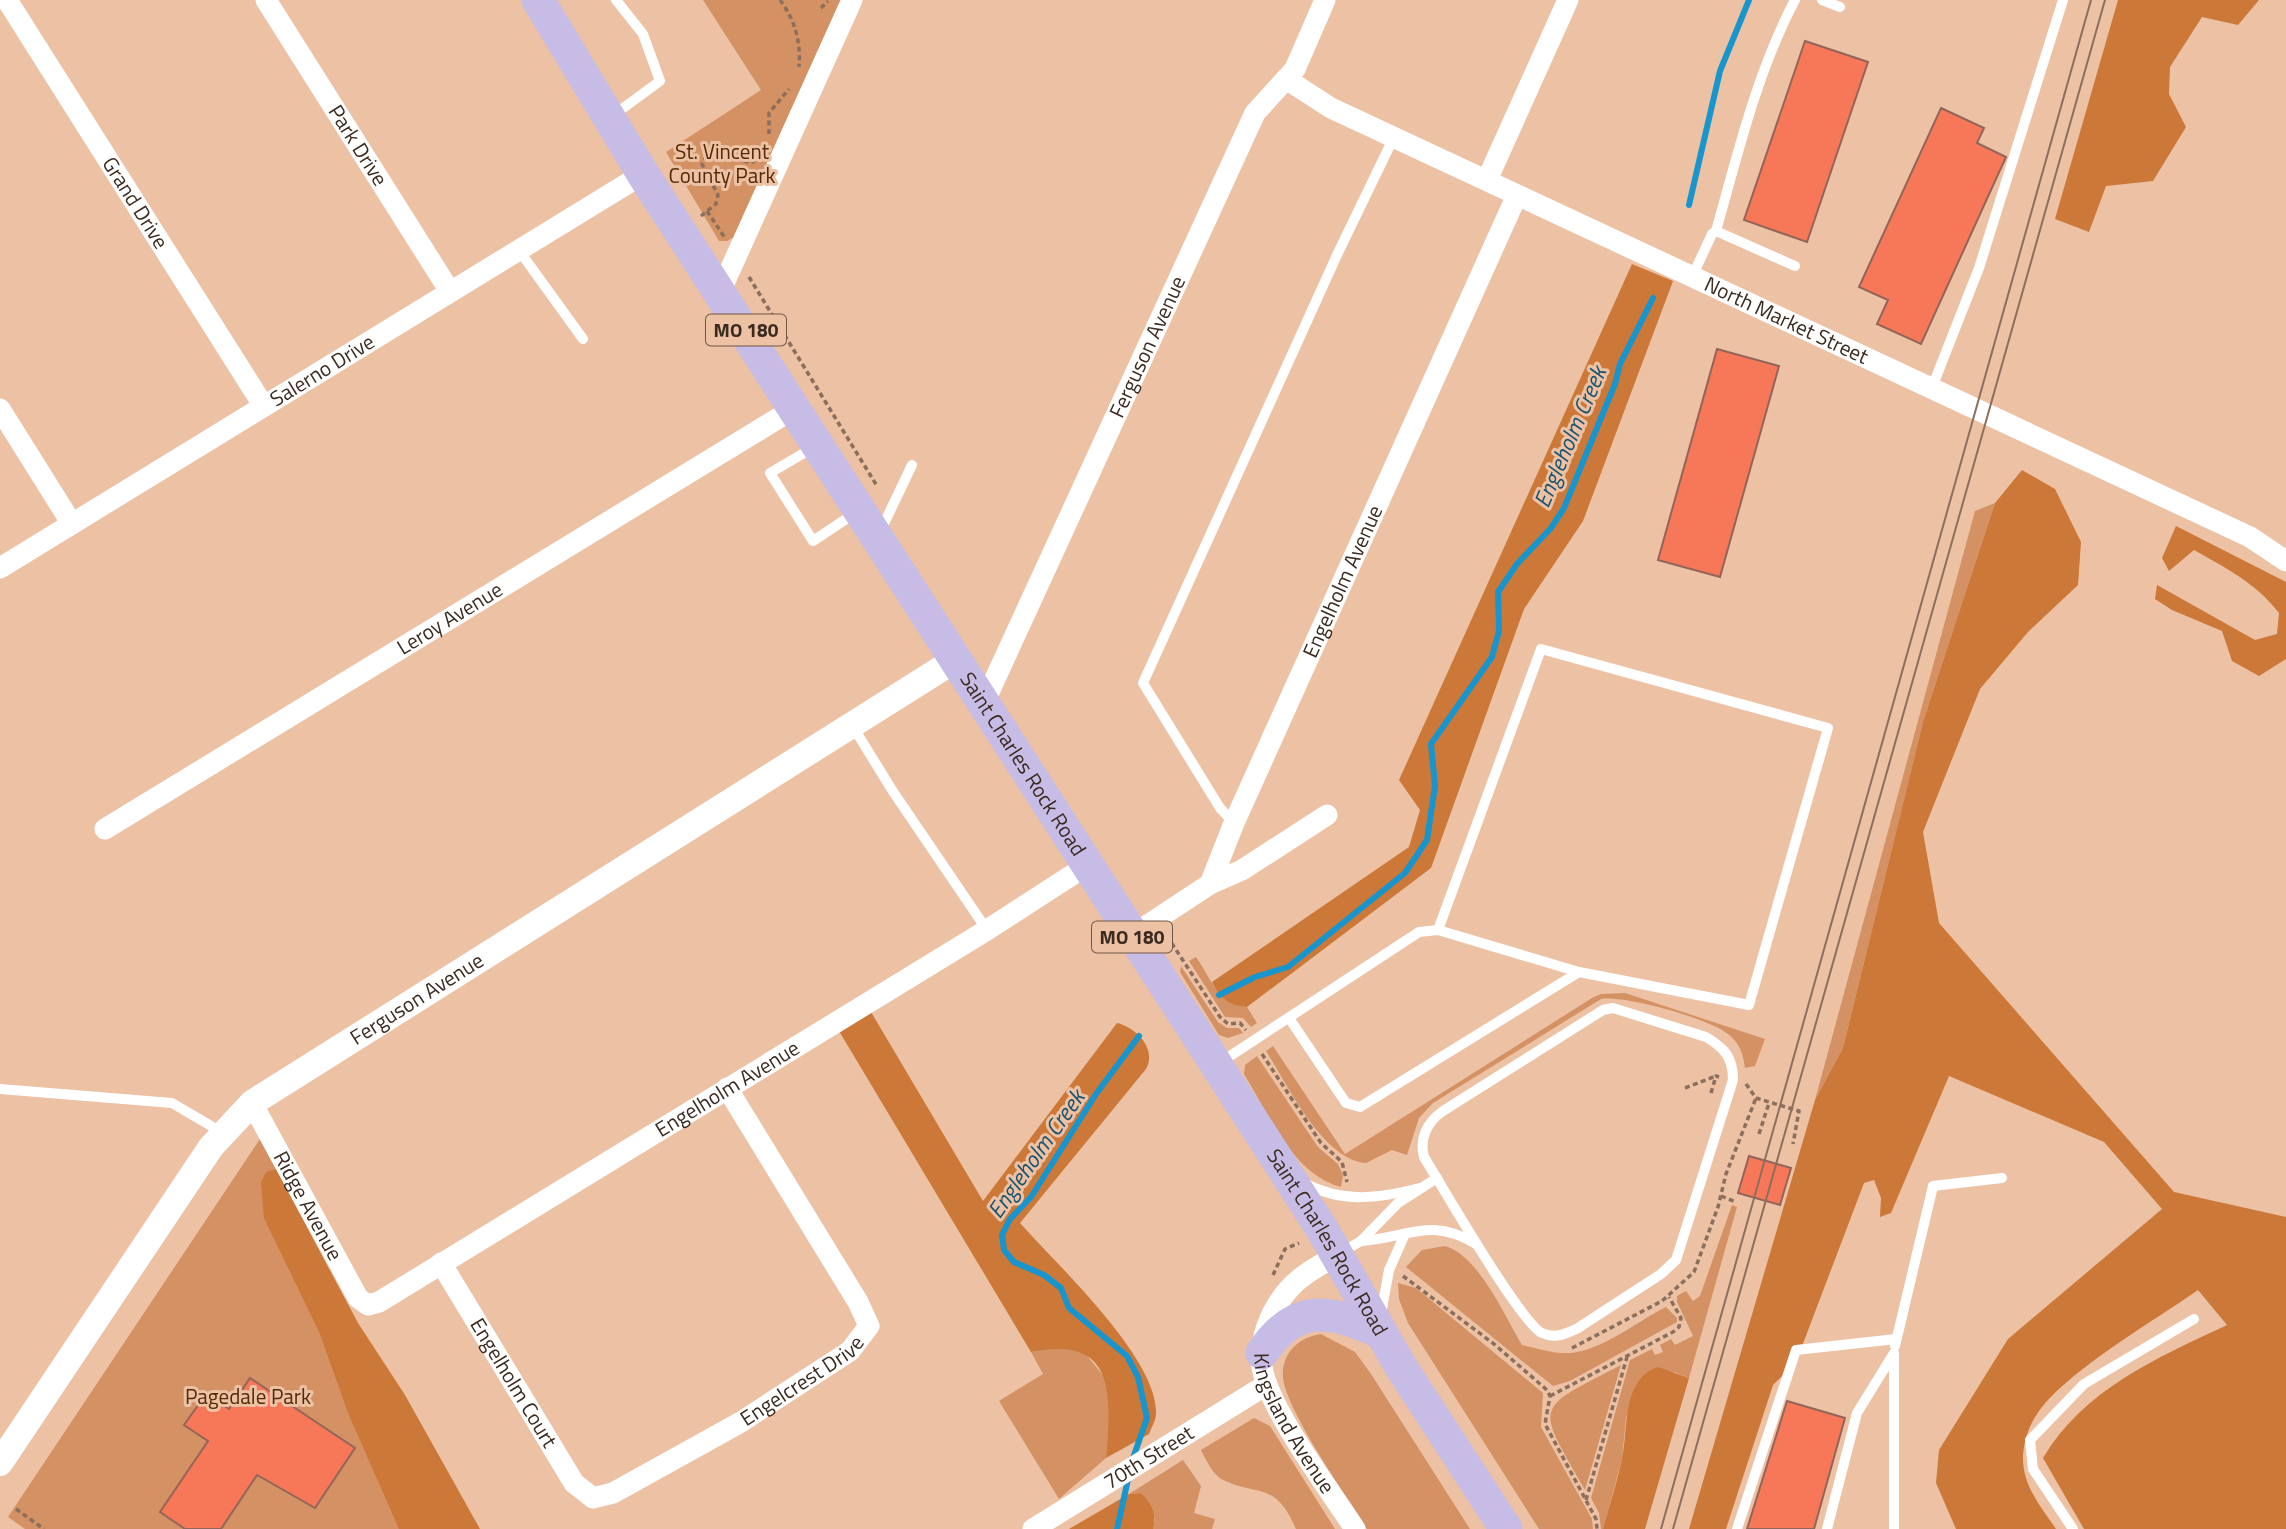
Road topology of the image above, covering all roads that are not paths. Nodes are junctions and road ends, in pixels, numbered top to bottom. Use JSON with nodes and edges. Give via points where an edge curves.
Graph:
{"nodes":[{"id":1,"x":7,"y":0,"type":"edge"},
{"id":2,"x":266,"y":0,"type":"edge"},
{"id":3,"x":538,"y":0,"type":"edge"},
{"id":4,"x":616,"y":0,"type":"edge"},
{"id":5,"x":852,"y":0,"type":"edge"},
{"id":6,"x":1325,"y":0,"type":"edge"},
{"id":7,"x":1568,"y":0,"type":"edge"},
{"id":8,"x":1795,"y":0,"type":"edge"},
{"id":9,"x":1822,"y":0,"type":"edge"},
{"id":10,"x":2063,"y":0,"type":"edge"},
{"id":11,"x":1840,"y":7,"type":"dead end"},
{"id":12,"x":1286,"y":79,"type":"junction"},
{"id":13,"x":610,"y":118,"type":"junction"},
{"id":14,"x":1394,"y":137,"type":"junction"},
{"id":15,"x":643,"y":174,"type":"junction"},
{"id":16,"x":1488,"y":180,"type":"junction"},
{"id":17,"x":1517,"y":195,"type":"junction"},
{"id":18,"x":1716,"y":232,"type":"junction"},
{"id":19,"x":518,"y":248,"type":"junction"},
{"id":20,"x":1795,"y":266,"type":"dead end"},
{"id":21,"x":1692,"y":277,"type":"junction"},
{"id":22,"x":449,"y":290,"type":"junction"},
{"id":23,"x":721,"y":290,"type":"junction"},
{"id":24,"x":583,"y":339,"type":"dead end"},
{"id":25,"x":1931,"y":390,"type":"junction"},
{"id":26,"x":263,"y":405,"type":"junction"},
{"id":27,"x":795,"y":408,"type":"junction"},
{"id":28,"x":0,"y":409,"type":"edge"},
{"id":29,"x":818,"y":445,"type":"junction"},
{"id":30,"x":912,"y":465,"type":"dead end"},
{"id":31,"x":859,"y":510,"type":"junction"},
{"id":32,"x":72,"y":524,"type":"junction"},
{"id":33,"x":877,"y":538,"type":"junction"},
{"id":34,"x":2286,"y":561,"type":"edge"},
{"id":35,"x":0,"y":568,"type":"edge"},
{"id":36,"x":955,"y":660,"type":"junction"},
{"id":37,"x":984,"y":705,"type":"junction"},
{"id":38,"x":852,"y":725,"type":"junction"},
{"id":39,"x":1327,"y":815,"type":"dead end"},
{"id":40,"x":1234,"y":823,"type":"junction"},
{"id":41,"x":105,"y":829,"type":"dead end"},
{"id":42,"x":1086,"y":866,"type":"junction"},
{"id":43,"x":1210,"y":884,"type":"junction"},
{"id":44,"x":988,"y":930,"type":"junction"},
{"id":45,"x":1438,"y":930,"type":"junction"},
{"id":46,"x":1131,"y":936,"type":"junction"},
{"id":47,"x":1579,"y":972,"type":"junction"},
{"id":48,"x":1289,"y":1018,"type":"junction"},
{"id":49,"x":1215,"y":1066,"type":"junction"},
{"id":50,"x":727,"y":1088,"type":"junction"},
{"id":51,"x":0,"y":1089,"type":"edge"},
{"id":52,"x":252,"y":1103,"type":"junction"},
{"id":53,"x":223,"y":1133,"type":"junction"},
{"id":54,"x":1281,"y":1168,"type":"junction"},
{"id":55,"x":1437,"y":1178,"type":"junction"},
{"id":56,"x":2001,"y":1178,"type":"dead end"},
{"id":57,"x":1420,"y":1188,"type":"junction"},
{"id":58,"x":1405,"y":1234,"type":"junction"},
{"id":59,"x":1479,"y":1245,"type":"junction"},
{"id":60,"x":1349,"y":1248,"type":"junction"},
{"id":61,"x":441,"y":1264,"type":"junction"},
{"id":62,"x":368,"y":1305,"type":"joint"},
{"id":63,"x":2194,"y":1319,"type":"dead end"},
{"id":64,"x":1380,"y":1332,"type":"junction"},
{"id":65,"x":1896,"y":1339,"type":"junction"},
{"id":66,"x":1262,"y":1353,"type":"junction"},
{"id":67,"x":1894,"y":1353,"type":"junction"},
{"id":68,"x":1266,"y":1385,"type":"junction"},
{"id":69,"x":1,"y":1458,"type":"edge"},
{"id":70,"x":593,"y":1498,"type":"joint"},
{"id":71,"x":1033,"y":1529,"type":"edge"},
{"id":72,"x":1355,"y":1529,"type":"edge"},
{"id":73,"x":1506,"y":1529,"type":"edge"},
{"id":74,"x":1737,"y":1529,"type":"edge"},
{"id":75,"x":1827,"y":1529,"type":"edge"},
{"id":76,"x":1894,"y":1529,"type":"edge"},
{"id":77,"x":2073,"y":1529,"type":"edge"}],
"edges":[{"from":1,"to":26,"type":"street","name":"Grand Drive"},
{"from":2,"to":22,"type":"street","name":"Park Drive"},
{"from":3,"to":13,"type":"main road","name":"Saint Charles Rock Road","number":"MO 180"},
{"from":4,"to":13,"type":"lane","via":[[643,34],[660,81]]},
{"from":5,"to":23,"type":"street"},
{"from":6,"to":12,"type":"street","name":"Ferguson Avenue","via":[[1303,54]]},
{"from":7,"to":16,"type":"street"},
{"from":8,"to":18,"type":"lane","via":[[1750,112]]},
{"from":9,"to":11,"type":"lane"},
{"from":10,"to":25,"type":"lane","via":[[1979,268]]},
{"from":12,"to":14,"type":"street","name":"North Market Street","via":[[1331,108]]},
{"from":12,"to":37,"type":"street","name":"Ferguson Avenue","via":[[1255,113]]},
{"from":13,"to":15,"type":"main road","name":"Saint Charles Rock Road","number":"MO 180"},
{"from":14,"to":16,"type":"street","name":"North Market Street"},
{"from":14,"to":40,"type":"lane","via":[[1143,683],[1214,799]]},
{"from":15,"to":19,"type":"street","name":"Salerno Drive"},
{"from":15,"to":23,"type":"main road","name":"Saint Charles Rock Road","number":"MO 180"},
{"from":16,"to":17,"type":"street","name":"North Market Street"},
{"from":17,"to":21,"type":"street","name":"North Market Street"},
{"from":17,"to":40,"type":"street","name":"Engelholm Avenue"},
{"from":18,"to":20,"type":"lane"},
{"from":18,"to":21,"type":"lane"},
{"from":19,"to":22,"type":"street","name":"Salerno Drive"},
{"from":19,"to":24,"type":"lane"},
{"from":21,"to":25,"type":"street","name":"North Market Street"},
{"from":22,"to":26,"type":"street","name":"Salerno Drive"},
{"from":23,"to":27,"type":"main road","name":"Saint Charles Rock Road","number":"MO 180"},
{"from":25,"to":34,"type":"street","name":"North Market Street","via":[[2250,537]]},
{"from":26,"to":32,"type":"street","name":"Salerno Drive"},
{"from":27,"to":29,"type":"main road","name":"Saint Charles Rock Road","number":"MO 180"},
{"from":27,"to":41,"type":"street","name":"Leroy Avenue"},
{"from":28,"to":32,"type":"street"},
{"from":29,"to":31,"type":"main road","name":"Saint Charles Rock Road","number":"MO 180"},
{"from":29,"to":31,"type":"lane","via":[[770,473],[813,541]]},
{"from":30,"to":33,"type":"lane"},
{"from":31,"to":33,"type":"main road","name":"Saint Charles Rock Road","number":"MO 180"},
{"from":32,"to":35,"type":"street","name":"Salerno Drive"},
{"from":33,"to":36,"type":"main road","name":"Saint Charles Rock Road","number":"MO 180"},
{"from":36,"to":37,"type":"main road","name":"Saint Charles Rock Road","number":"MO 180"},
{"from":36,"to":38,"type":"street","name":"Ferguson Avenue"},
{"from":37,"to":42,"type":"main road","name":"Saint Charles Rock Road","number":"MO 180"},
{"from":38,"to":44,"type":"lane"},
{"from":38,"to":52,"type":"street","name":"Ferguson Avenue"},
{"from":39,"to":43,"type":"street","via":[[1242,870]]},
{"from":40,"to":43,"type":"street","name":"Engelholm Avenue"},
{"from":42,"to":44,"type":"street","name":"Engelholm Avenue"},
{"from":42,"to":46,"type":"main road","name":"Saint Charles Rock Road","number":"MO 180"},
{"from":43,"to":46,"type":"street"},
{"from":44,"to":50,"type":"street","name":"Engelholm Avenue"},
{"from":45,"to":47,"type":"lane"},
{"from":45,"to":47,"type":"lane","via":[[1541,649],[1828,728],[1749,1006]]},
{"from":45,"to":48,"type":"lane","via":[[1419,932]]},
{"from":46,"to":49,"type":"main road","name":"Saint Charles Rock Road","number":"MO 180"},
{"from":47,"to":48,"type":"lane","via":[[1360,1107],[1346,1103]]},
{"from":48,"to":49,"type":"lane"},
{"from":49,"to":54,"type":"main road","name":"Saint Charles Rock Road","number":"MO 180"},
{"from":50,"to":61,"type":"street","name":"Engelholm Avenue"},
{"from":50,"to":70,"type":"street","name":"Engelcrest Drive","via":[[869,1326],[850,1351],[741,1422],[612,1493]]},
{"from":51,"to":53,"type":"lane","via":[[172,1103]]},
{"from":52,"to":53,"type":"street","name":"Ferguson Avenue"},
{"from":52,"to":62,"type":"street","name":"Ridge Avenue","via":[[358,1298]]},
{"from":53,"to":69,"type":"street","name":"Ferguson Avenue"},
{"from":54,"to":57,"type":"lane","via":[[1312,1187],[1347,1198]]},
{"from":54,"to":60,"type":"main road","name":"Saint Charles Rock Road","number":"MO 180"},
{"from":55,"to":57,"type":"lane"},
{"from":55,"to":59,"type":"lane"},
{"from":55,"to":59,"type":"lane","via":[[1421,1147],[1434,1117],[1602,1010],[1625,1010],[1706,1037],[1729,1054],[1733,1080],[1680,1252],[1669,1268],[1578,1328],[1550,1335],[1530,1324]]},
{"from":56,"to":65,"type":"lane","via":[[1933,1186]]},
{"from":57,"to":60,"type":"lane"},
{"from":58,"to":59,"type":"lane","via":[[1438,1229]]},
{"from":58,"to":60,"type":"lane"},
{"from":58,"to":64,"type":"lane","via":[[1387,1277]]},
{"from":60,"to":64,"type":"main road","name":"Saint Charles Rock Road","number":"MO 180"},
{"from":60,"to":66,"type":"street","name":"Kingsland Avenue","via":[[1303,1276],[1285,1294],[1266,1328]]},
{"from":61,"to":62,"type":"street","name":"Engelholm Avenue"},
{"from":61,"to":70,"type":"street","name":"Engelholm Court","via":[[574,1483]]},
{"from":63,"to":77,"type":"lane","via":[[2084,1384],[2030,1440],[2033,1469]]},
{"from":64,"to":66,"type":"main road","via":[[1344,1318],[1304,1317],[1284,1325]]},
{"from":64,"to":73,"type":"main road","name":"Saint Charles Rock Road","number":"MO 180"},
{"from":65,"to":67,"type":"lane"},
{"from":65,"to":74,"type":"lane","via":[[1796,1350]]},
{"from":66,"to":68,"type":"street","name":"Kingsland Avenue"},
{"from":67,"to":75,"type":"lane","via":[[1857,1413]]},
{"from":67,"to":76,"type":"lane"},
{"from":68,"to":71,"type":"street","name":"70th Street"},
{"from":68,"to":72,"type":"street","name":"Kingsland Avenue"}]}
